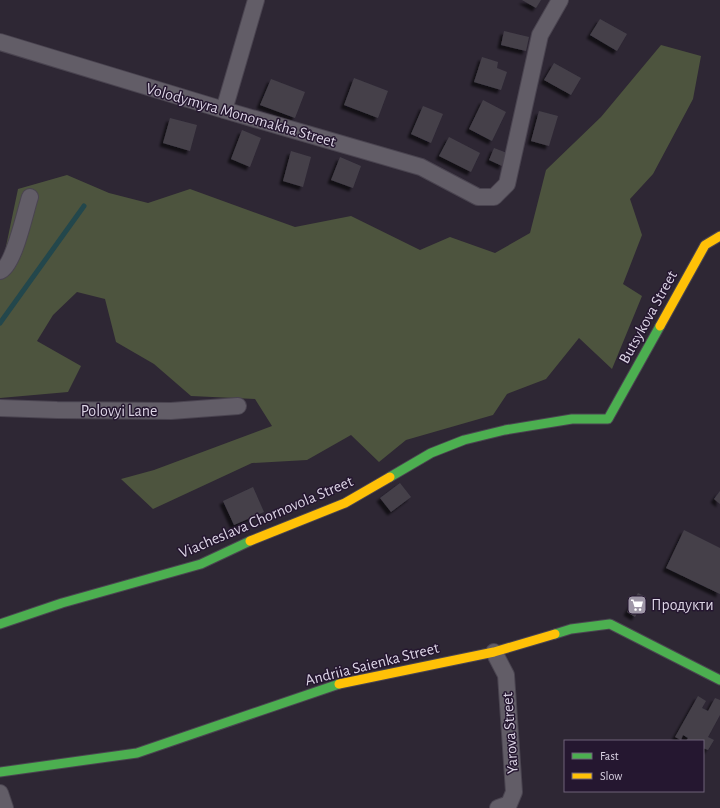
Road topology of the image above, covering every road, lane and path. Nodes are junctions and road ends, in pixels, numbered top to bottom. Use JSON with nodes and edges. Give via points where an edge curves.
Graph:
{"nodes":[{"id":1,"x":256,"y":0,"type":"edge"},
{"id":2,"x":560,"y":0,"type":"edge"},
{"id":3,"x":0,"y":42,"type":"edge"},
{"id":4,"x":224,"y":110,"type":"junction"},
{"id":5,"x":30,"y":197,"type":"dead end"},
{"id":6,"x":720,"y":236,"type":"edge"},
{"id":7,"x":0,"y":271,"type":"edge"},
{"id":8,"x":238,"y":406,"type":"dead end"},
{"id":9,"x":0,"y":408,"type":"edge"},
{"id":10,"x":608,"y":418,"type":"joint"},
{"id":11,"x":0,"y":624,"type":"edge"},
{"id":12,"x":494,"y":652,"type":"junction"},
{"id":13,"x":720,"y":680,"type":"edge"},
{"id":14,"x":0,"y":772,"type":"edge"},
{"id":15,"x":0,"y":793,"type":"edge"},
{"id":16,"x":5,"y":808,"type":"edge"},
{"id":17,"x":498,"y":808,"type":"edge"}],
"edges":[{"from":1,"to":4,"type":"street"},
{"from":2,"to":4,"type":"street","name":"Volodymyra Monomakha Street","via":[[540,35],[507,184],[494,197],[478,197],[421,167]]},
{"from":3,"to":4,"type":"street","name":"Volodymyra Monomakha Street"},
{"from":5,"to":7,"type":"street","via":[[13,254]]},
{"from":6,"to":10,"type":"street","name":"Butsykova Street","via":[[705,246]]},
{"from":8,"to":9,"type":"street","name":"Polovyi Lane","via":[[171,411]]},
{"from":10,"to":11,"type":"street","name":"Viacheslava Chornovola Street","via":[[572,419],[464,440],[431,453],[345,503],[265,534],[200,564],[62,603]]},
{"from":12,"to":13,"type":"street","name":"Andriia Saienka Street","via":[[572,629],[610,624]]},
{"from":12,"to":14,"type":"street","name":"Andriia Saienka Street","via":[[335,685],[137,753]]},
{"from":12,"to":17,"type":"street","name":"Yarova Street","via":[[506,675],[514,792],[509,804]]},
{"from":15,"to":16,"type":"street"}]}
